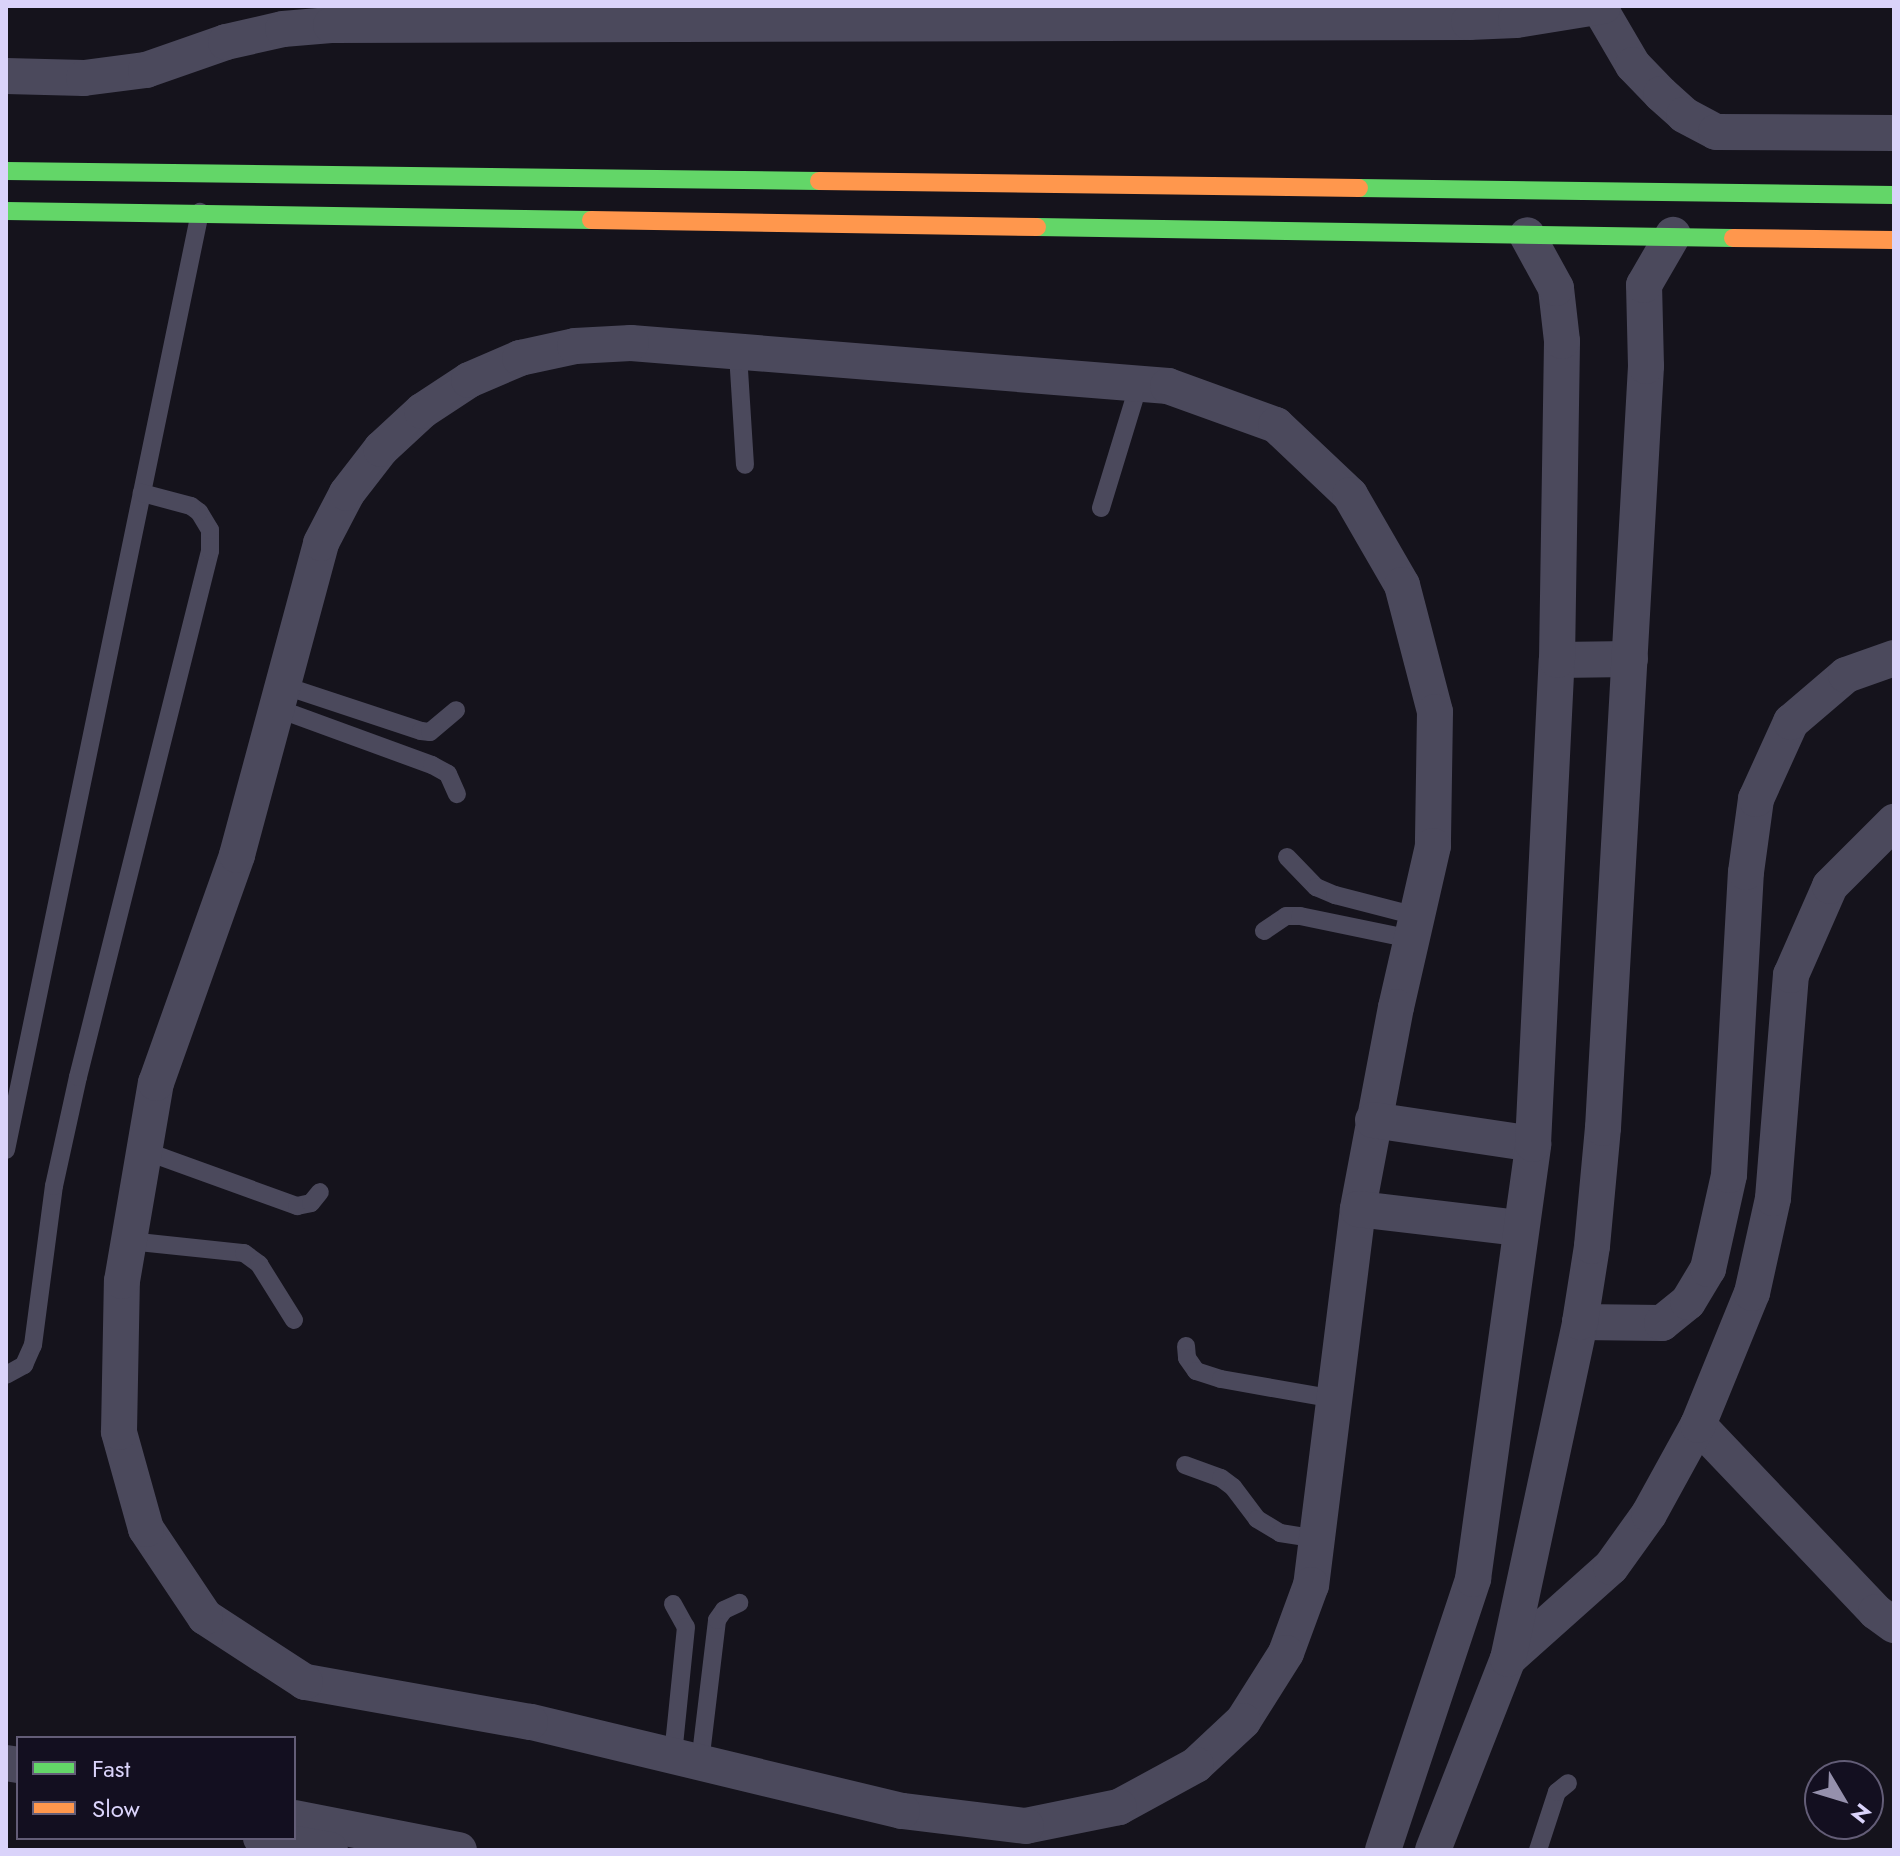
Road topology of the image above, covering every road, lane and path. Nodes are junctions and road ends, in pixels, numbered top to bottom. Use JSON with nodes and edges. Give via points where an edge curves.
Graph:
{"nodes":[{"id":1,"x":1601,"y":7,"type":"edge"},
{"id":2,"x":6,"y":76,"type":"edge"},
{"id":3,"x":1894,"y":133,"type":"edge"},
{"id":4,"x":6,"y":171,"type":"edge"},
{"id":5,"x":1894,"y":195,"type":"edge"},
{"id":6,"x":6,"y":211,"type":"edge"},
{"id":7,"x":200,"y":212,"type":"junction"},
{"id":8,"x":1527,"y":235,"type":"junction"},
{"id":9,"x":1673,"y":235,"type":"junction"},
{"id":10,"x":1894,"y":240,"type":"edge"},
{"id":11,"x":738,"y":354,"type":"junction"},
{"id":12,"x":1139,"y":384,"type":"junction"},
{"id":13,"x":745,"y":465,"type":"dead end"},
{"id":14,"x":142,"y":493,"type":"junction"},
{"id":15,"x":1101,"y":508,"type":"dead end"},
{"id":16,"x":1894,"y":658,"type":"edge"},
{"id":17,"x":1630,"y":659,"type":"junction"},
{"id":18,"x":1557,"y":660,"type":"junction"},
{"id":19,"x":279,"y":696,"type":"junction"},
{"id":20,"x":456,"y":710,"type":"dead end"},
{"id":21,"x":457,"y":794,"type":"dead end"},
{"id":22,"x":1894,"y":822,"type":"edge"},
{"id":23,"x":1287,"y":857,"type":"dead end"},
{"id":24,"x":1414,"y":928,"type":"junction"},
{"id":25,"x":1264,"y":931,"type":"dead end"},
{"id":26,"x":1373,"y":1120,"type":"junction"},
{"id":27,"x":1533,"y":1144,"type":"junction"},
{"id":28,"x":6,"y":1150,"type":"edge"},
{"id":29,"x":145,"y":1151,"type":"junction"},
{"id":30,"x":320,"y":1192,"type":"dead end"},
{"id":31,"x":1358,"y":1209,"type":"junction"},
{"id":32,"x":1520,"y":1228,"type":"junction"},
{"id":33,"x":129,"y":1241,"type":"junction"},
{"id":34,"x":294,"y":1320,"type":"dead end"},
{"id":35,"x":1580,"y":1322,"type":"junction"},
{"id":36,"x":1186,"y":1346,"type":"dead end"},
{"id":37,"x":6,"y":1375,"type":"edge"},
{"id":38,"x":1334,"y":1399,"type":"junction"},
{"id":39,"x":1698,"y":1425,"type":"junction"},
{"id":40,"x":1185,"y":1465,"type":"dead end"},
{"id":41,"x":1316,"y":1539,"type":"junction"},
{"id":42,"x":739,"y":1603,"type":"dead end"},
{"id":43,"x":673,"y":1604,"type":"dead end"},
{"id":44,"x":1894,"y":1625,"type":"edge"},
{"id":45,"x":1508,"y":1659,"type":"junction"},
{"id":46,"x":687,"y":1759,"type":"junction"},
{"id":47,"x":1568,"y":1783,"type":"dead end"},
{"id":48,"x":296,"y":1818,"type":"edge"},
{"id":49,"x":273,"y":1840,"type":"edge"},
{"id":50,"x":331,"y":1850,"type":"edge"},
{"id":51,"x":459,"y":1850,"type":"edge"},
{"id":52,"x":1383,"y":1850,"type":"edge"},
{"id":53,"x":1433,"y":1850,"type":"edge"},
{"id":54,"x":1538,"y":1850,"type":"edge"}],
"edges":[{"from":1,"to":2,"type":"street","via":[[1469,22],[331,25],[226,42],[146,70],[84,78]]},
{"from":1,"to":3,"type":"street","via":[[1633,65],[1684,115],[1716,132]]},
{"from":4,"to":5,"type":"main road"},
{"from":6,"to":7,"type":"main road"},
{"from":7,"to":8,"type":"main road"},
{"from":7,"to":14,"type":"lane"},
{"from":8,"to":9,"type":"main road"},
{"from":8,"to":18,"type":"street","via":[[1556,288],[1562,341]]},
{"from":9,"to":10,"type":"main road"},
{"from":9,"to":17,"type":"street","via":[[1644,285],[1646,366]]},
{"from":11,"to":12,"type":"street"},
{"from":11,"to":13,"type":"lane"},
{"from":11,"to":19,"type":"street","via":[[631,343],[575,346],[469,380],[422,411],[381,449],[347,493],[321,543]]},
{"from":12,"to":15,"type":"lane"},
{"from":12,"to":24,"type":"street","via":[[1168,386],[1276,425],[1350,495],[1402,585],[1435,712],[1433,846]]},
{"from":14,"to":28,"type":"lane"},
{"from":14,"to":37,"type":"lane","via":[[199,512],[210,530],[210,551],[78,1077],[54,1186],[31,1352],[24,1365]]},
{"from":16,"to":35,"type":"street","via":[[1846,675],[1791,722],[1756,799],[1746,872],[1729,1175],[1708,1269],[1688,1302],[1662,1323]]},
{"from":17,"to":18,"type":"street"},
{"from":17,"to":35,"type":"street","via":[[1603,1128]]},
{"from":18,"to":27,"type":"street"},
{"from":19,"to":20,"type":"lane","via":[[430,732]]},
{"from":19,"to":21,"type":"lane","via":[[432,765],[448,774]]},
{"from":19,"to":29,"type":"street","via":[[237,855],[156,1083]]},
{"from":22,"to":39,"type":"street","via":[[1830,886],[1791,975],[1773,1198],[1752,1293]]},
{"from":23,"to":24,"type":"lane","via":[[1300,874],[1325,891]]},
{"from":24,"to":25,"type":"lane","via":[[1286,916]]},
{"from":24,"to":26,"type":"street"},
{"from":26,"to":27,"type":"street"},
{"from":26,"to":31,"type":"street"},
{"from":27,"to":32,"type":"street"},
{"from":29,"to":30,"type":"lane","via":[[297,1206],[311,1203]]},
{"from":29,"to":33,"type":"street"},
{"from":31,"to":32,"type":"street"},
{"from":31,"to":38,"type":"street"},
{"from":32,"to":52,"type":"street","via":[[1473,1579]]},
{"from":33,"to":34,"type":"lane","via":[[244,1253],[259,1264]]},
{"from":33,"to":46,"type":"street","via":[[122,1281],[119,1432],[146,1529],[205,1617],[305,1682],[530,1722]]},
{"from":35,"to":45,"type":"street"},
{"from":36,"to":38,"type":"lane","via":[[1196,1371]]},
{"from":38,"to":41,"type":"street"},
{"from":39,"to":44,"type":"street"},
{"from":39,"to":45,"type":"street","via":[[1649,1514],[1611,1567]]},
{"from":40,"to":41,"type":"lane","via":[[1221,1478],[1257,1519],[1280,1533]]},
{"from":41,"to":46,"type":"street","via":[[1311,1585],[1286,1653],[1243,1721],[1196,1765],[1119,1807],[1026,1826],[902,1811]]},
{"from":42,"to":46,"type":"lane","via":[[717,1620]]},
{"from":43,"to":46,"type":"lane","via":[[686,1627]]},
{"from":45,"to":53,"type":"street"},
{"from":47,"to":54,"type":"lane","via":[[1557,1792]]},
{"from":48,"to":51,"type":"street"},
{"from":49,"to":50,"type":"street"}]}
